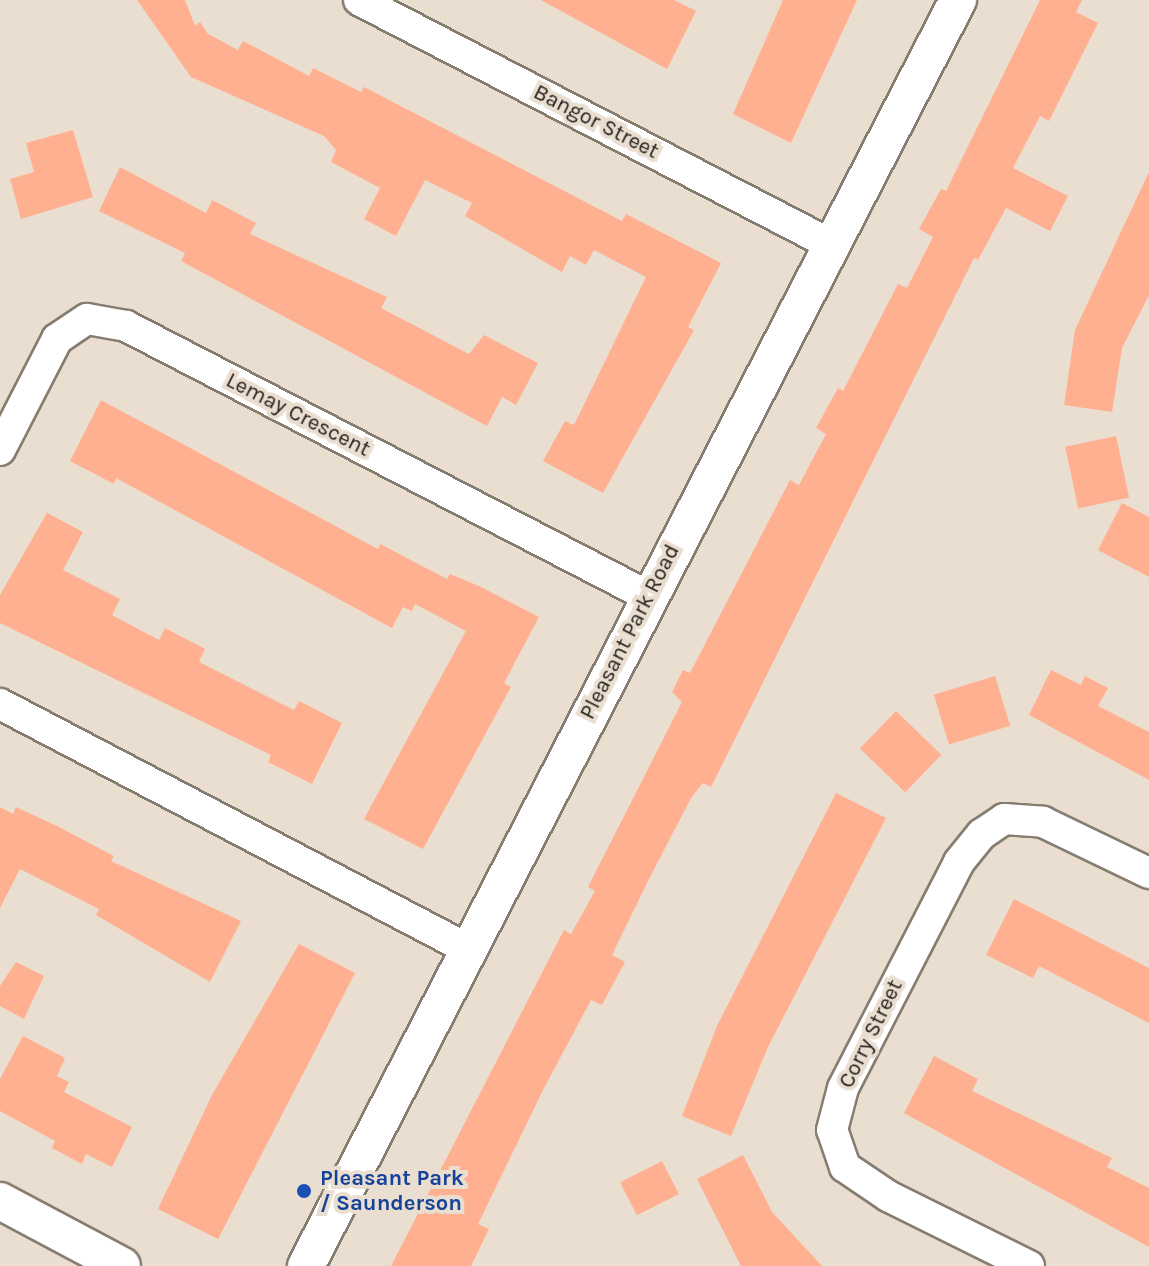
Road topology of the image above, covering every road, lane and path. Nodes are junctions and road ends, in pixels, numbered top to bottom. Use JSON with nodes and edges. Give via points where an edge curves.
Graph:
{"nodes":[{"id":1,"x":359,"y":0,"type":"edge"},
{"id":2,"x":958,"y":0,"type":"edge"},
{"id":3,"x":832,"y":245,"type":"junction"},
{"id":4,"x":0,"y":450,"type":"edge"},
{"id":5,"x":648,"y":596,"type":"junction"},
{"id":6,"x":0,"y":704,"type":"edge"},
{"id":7,"x":1149,"y":873,"type":"edge"},
{"id":8,"x":466,"y":948,"type":"junction"},
{"id":9,"x":0,"y":1201,"type":"edge"},
{"id":10,"x":122,"y":1266,"type":"edge"},
{"id":11,"x":306,"y":1266,"type":"edge"},
{"id":12,"x":1029,"y":1266,"type":"edge"}],
"edges":[{"from":1,"to":3,"type":"street","name":"Bangor Street"},
{"from":2,"to":3,"type":"street","name":"Pleasant Park Road"},
{"from":3,"to":5,"type":"street","name":"Pleasant Park Road"},
{"from":4,"to":5,"type":"street","name":"Lemay Crescent","via":[[57,339],[87,319],[126,326]]},
{"from":5,"to":8,"type":"street","name":"Pleasant Park Road"},
{"from":6,"to":8,"type":"street"},
{"from":7,"to":12,"type":"street","name":"Corry Street","via":[[1043,822],[1004,819],[959,862],[843,1088],[832,1130],[845,1167],[888,1196]]},
{"from":8,"to":11,"type":"street","name":"Pleasant Park Road"},
{"from":9,"to":10,"type":"street"}]}
